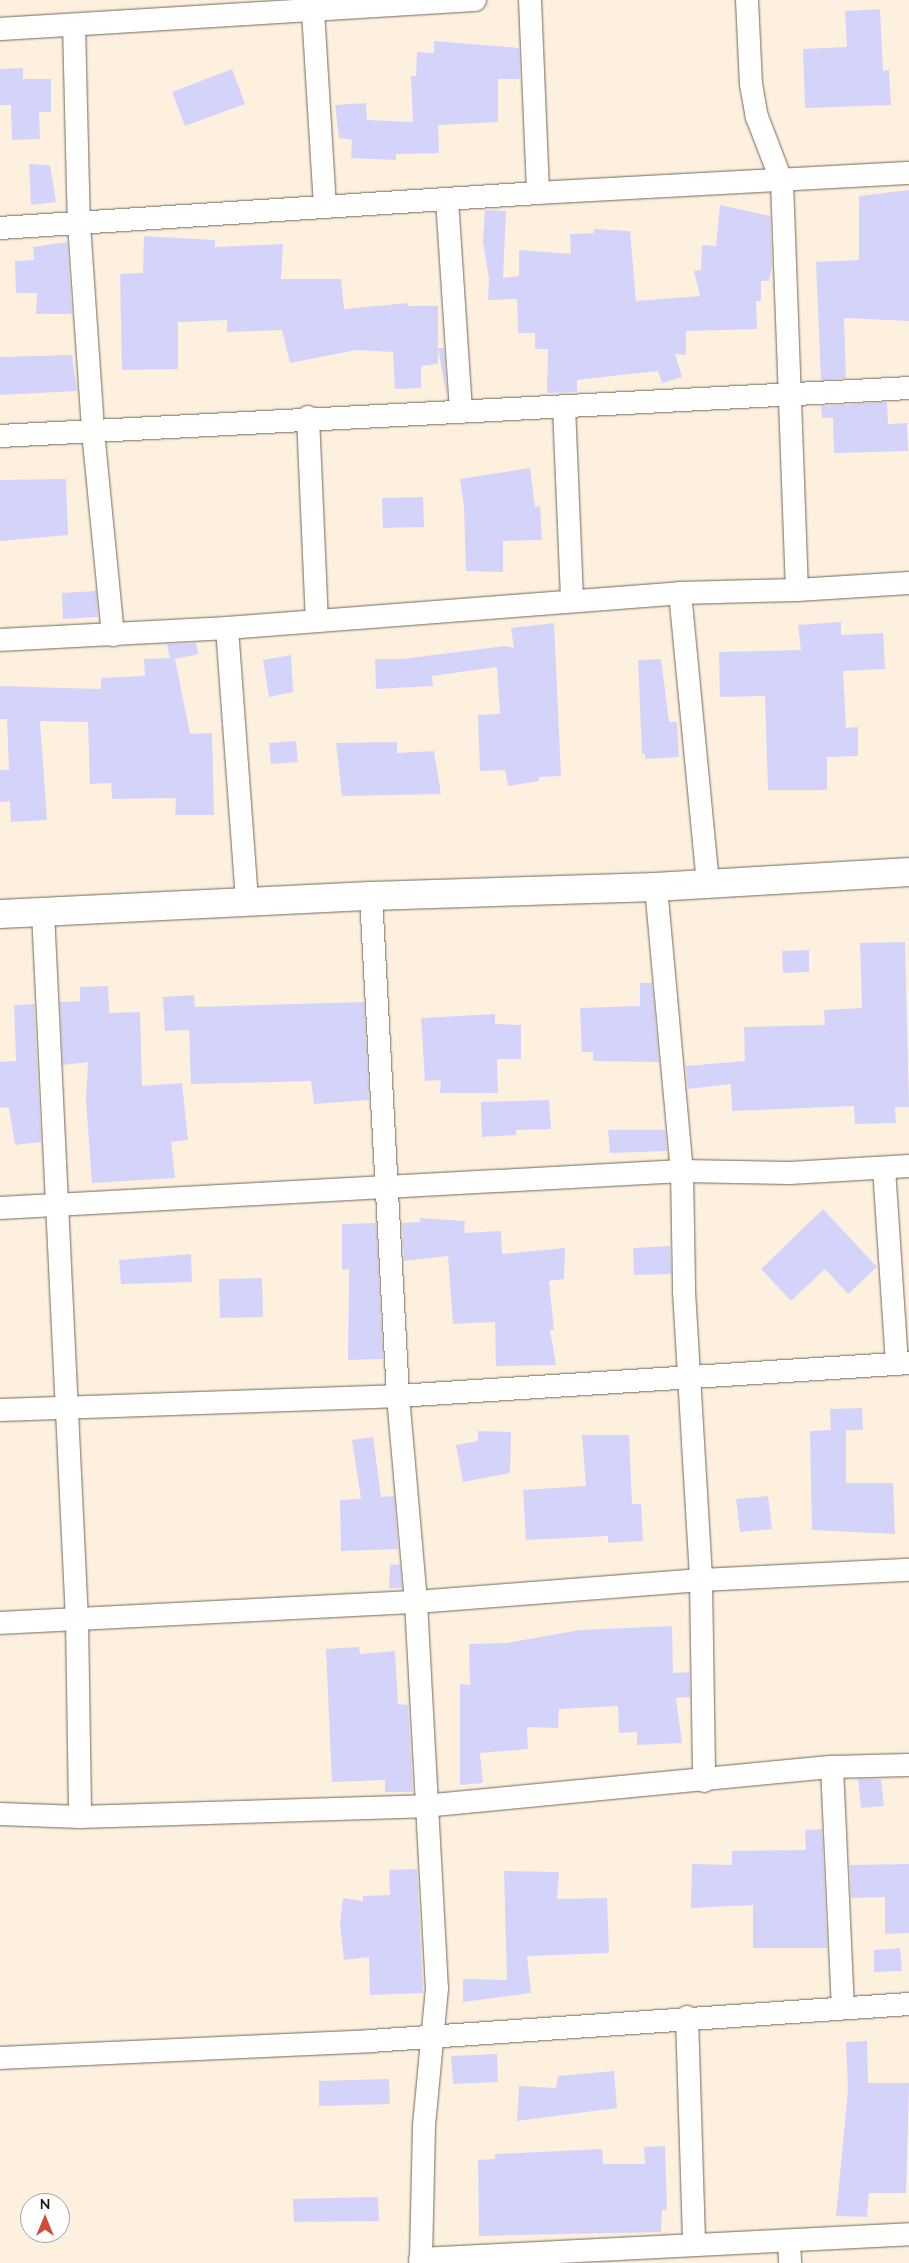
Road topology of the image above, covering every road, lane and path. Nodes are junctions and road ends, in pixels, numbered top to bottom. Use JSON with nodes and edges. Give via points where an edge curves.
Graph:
{"nodes":[{"id":1,"x":475,"y":0,"type":"edge"},
{"id":2,"x":530,"y":0,"type":"edge"},
{"id":3,"x":747,"y":0,"type":"edge"},
{"id":4,"x":190,"y":8,"type":"edge"},
{"id":5,"x":312,"y":11,"type":"junction"},
{"id":6,"x":74,"y":25,"type":"junction"},
{"id":7,"x":0,"y":29,"type":"edge"},
{"id":8,"x":909,"y":173,"type":"edge"},
{"id":9,"x":782,"y":182,"type":"junction"},
{"id":10,"x":538,"y":193,"type":"junction"},
{"id":11,"x":447,"y":200,"type":"junction"},
{"id":12,"x":325,"y":206,"type":"junction"},
{"id":13,"x":79,"y":224,"type":"junction"},
{"id":14,"x":0,"y":228,"type":"edge"},
{"id":15,"x":909,"y":388,"type":"edge"},
{"id":16,"x":788,"y":396,"type":"junction"},
{"id":17,"x":564,"y":407,"type":"junction"},
{"id":18,"x":461,"y":409,"type":"junction"},
{"id":19,"x":308,"y":418,"type":"junction"},
{"id":20,"x":93,"y":431,"type":"junction"},
{"id":21,"x":0,"y":436,"type":"edge"},
{"id":22,"x":909,"y":583,"type":"edge"},
{"id":23,"x":797,"y":590,"type":"junction"},
{"id":24,"x":680,"y":593,"type":"junction"},
{"id":25,"x":572,"y":600,"type":"junction"},
{"id":26,"x":317,"y":621,"type":"junction"},
{"id":27,"x":227,"y":628,"type":"junction"},
{"id":28,"x":113,"y":635,"type":"junction"},
{"id":29,"x":0,"y":640,"type":"edge"},
{"id":30,"x":909,"y":872,"type":"edge"},
{"id":31,"x":708,"y":884,"type":"junction"},
{"id":32,"x":656,"y":887,"type":"junction"},
{"id":33,"x":371,"y":896,"type":"junction"},
{"id":34,"x":247,"y":901,"type":"junction"},
{"id":35,"x":43,"y":912,"type":"junction"},
{"id":36,"x":0,"y":914,"type":"edge"},
{"id":37,"x":909,"y":1166,"type":"edge"},
{"id":38,"x":884,"y":1168,"type":"junction"},
{"id":39,"x":682,"y":1172,"type":"junction"},
{"id":40,"x":388,"y":1188,"type":"junction"},
{"id":41,"x":56,"y":1206,"type":"junction"},
{"id":42,"x":0,"y":1208,"type":"edge"},
{"id":43,"x":903,"y":1364,"type":"edge"},
{"id":44,"x":689,"y":1379,"type":"junction"},
{"id":45,"x":398,"y":1396,"type":"junction"},
{"id":46,"x":64,"y":1406,"type":"junction"},
{"id":47,"x":0,"y":1410,"type":"edge"},
{"id":48,"x":909,"y":1570,"type":"edge"},
{"id":49,"x":701,"y":1580,"type":"junction"},
{"id":50,"x":416,"y":1602,"type":"junction"},
{"id":51,"x":77,"y":1619,"type":"junction"},
{"id":52,"x":0,"y":1623,"type":"edge"},
{"id":53,"x":909,"y":1765,"type":"edge"},
{"id":54,"x":832,"y":1767,"type":"junction"},
{"id":55,"x":704,"y":1781,"type":"junction"},
{"id":56,"x":424,"y":1806,"type":"junction"},
{"id":57,"x":0,"y":1814,"type":"edge"},
{"id":58,"x":80,"y":1817,"type":"junction"},
{"id":59,"x":909,"y":2004,"type":"edge"},
{"id":60,"x":843,"y":2006,"type":"junction"},
{"id":61,"x":687,"y":2017,"type":"junction"},
{"id":62,"x":434,"y":2034,"type":"junction"},
{"id":63,"x":0,"y":2058,"type":"edge"},
{"id":64,"x":909,"y":2234,"type":"edge"},
{"id":65,"x":789,"y":2241,"type":"junction"},
{"id":66,"x":694,"y":2245,"type":"junction"},
{"id":67,"x":420,"y":2261,"type":"edge"},
{"id":68,"x":790,"y":2263,"type":"edge"}],
"edges":[{"from":1,"to":5,"type":"street"},
{"from":2,"to":10,"type":"street"},
{"from":3,"to":9,"type":"street","via":[[751,84],[757,117]]},
{"from":4,"to":5,"type":"street"},
{"from":4,"to":6,"type":"street"},
{"from":5,"to":12,"type":"street"},
{"from":6,"to":7,"type":"street"},
{"from":6,"to":13,"type":"street"},
{"from":8,"to":9,"type":"street"},
{"from":9,"to":10,"type":"street"},
{"from":9,"to":16,"type":"street"},
{"from":10,"to":11,"type":"street"},
{"from":11,"to":12,"type":"street"},
{"from":11,"to":18,"type":"street"},
{"from":12,"to":13,"type":"street"},
{"from":13,"to":14,"type":"street"},
{"from":13,"to":20,"type":"street"},
{"from":15,"to":16,"type":"street"},
{"from":16,"to":17,"type":"street"},
{"from":16,"to":23,"type":"street"},
{"from":17,"to":18,"type":"street"},
{"from":17,"to":25,"type":"street"},
{"from":18,"to":19,"type":"street"},
{"from":19,"to":20,"type":"street"},
{"from":19,"to":26,"type":"street"},
{"from":20,"to":21,"type":"street"},
{"from":20,"to":28,"type":"street"},
{"from":22,"to":23,"type":"street"},
{"from":23,"to":24,"type":"street"},
{"from":24,"to":25,"type":"street"},
{"from":24,"to":31,"type":"street"},
{"from":25,"to":26,"type":"street"},
{"from":26,"to":27,"type":"street"},
{"from":27,"to":28,"type":"street"},
{"from":27,"to":34,"type":"street"},
{"from":28,"to":29,"type":"street"},
{"from":30,"to":31,"type":"street"},
{"from":31,"to":32,"type":"street"},
{"from":32,"to":33,"type":"street"},
{"from":32,"to":39,"type":"street"},
{"from":33,"to":34,"type":"street"},
{"from":33,"to":40,"type":"street"},
{"from":34,"to":35,"type":"street"},
{"from":35,"to":36,"type":"street"},
{"from":35,"to":41,"type":"street"},
{"from":37,"to":38,"type":"street"},
{"from":38,"to":39,"type":"street","via":[[790,1173]]},
{"from":38,"to":43,"type":"street"},
{"from":39,"to":40,"type":"street"},
{"from":39,"to":44,"type":"street"},
{"from":40,"to":41,"type":"street"},
{"from":40,"to":45,"type":"street"},
{"from":41,"to":42,"type":"street"},
{"from":41,"to":46,"type":"street"},
{"from":43,"to":44,"type":"street"},
{"from":44,"to":45,"type":"street"},
{"from":44,"to":49,"type":"street"},
{"from":45,"to":46,"type":"street"},
{"from":45,"to":50,"type":"street"},
{"from":46,"to":47,"type":"street"},
{"from":46,"to":51,"type":"street"},
{"from":48,"to":49,"type":"street"},
{"from":49,"to":50,"type":"street"},
{"from":49,"to":55,"type":"street"},
{"from":50,"to":51,"type":"street"},
{"from":50,"to":56,"type":"street"},
{"from":51,"to":52,"type":"street"},
{"from":51,"to":58,"type":"street"},
{"from":53,"to":54,"type":"street"},
{"from":54,"to":55,"type":"street"},
{"from":54,"to":60,"type":"street"},
{"from":55,"to":56,"type":"street"},
{"from":56,"to":58,"type":"street"},
{"from":56,"to":62,"type":"street","via":[[437,1988]]},
{"from":57,"to":58,"type":"street"},
{"from":59,"to":60,"type":"street"},
{"from":60,"to":61,"type":"street"},
{"from":61,"to":62,"type":"street"},
{"from":61,"to":66,"type":"street"},
{"from":62,"to":63,"type":"street","via":[[370,2041]]},
{"from":62,"to":67,"type":"street","via":[[424,2126]]},
{"from":64,"to":65,"type":"street"},
{"from":65,"to":66,"type":"street"},
{"from":65,"to":68,"type":"street"},
{"from":66,"to":67,"type":"street"}]}
